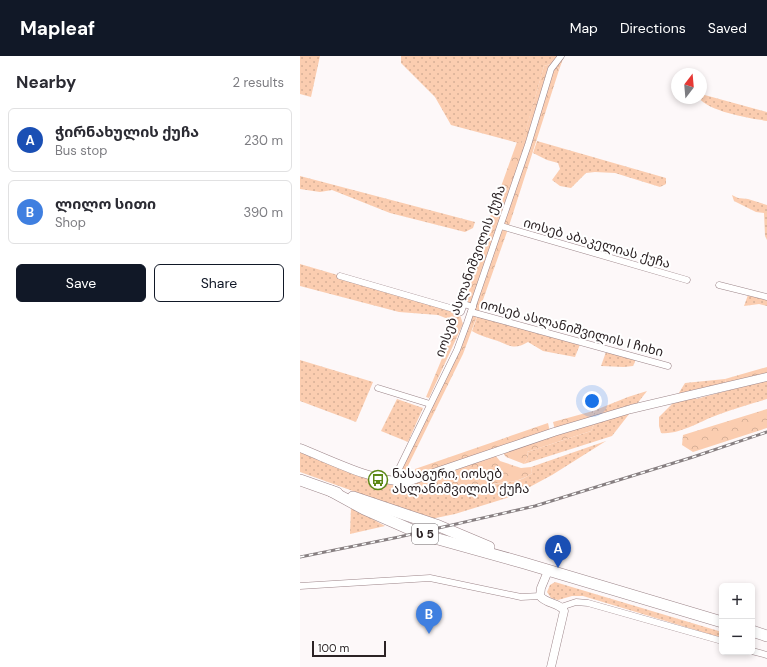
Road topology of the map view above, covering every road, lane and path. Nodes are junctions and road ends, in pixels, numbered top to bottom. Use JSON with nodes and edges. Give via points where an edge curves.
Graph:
{"nodes":[{"id":1,"x":559,"y":59,"type":"edge"},
{"id":2,"x":500,"y":226,"type":"junction"},
{"id":3,"x":340,"y":276,"type":"dead end"},
{"id":4,"x":687,"y":280,"type":"dead end"},
{"id":5,"x":719,"y":285,"type":"dead end"},
{"id":6,"x":767,"y":297,"type":"edge"},
{"id":7,"x":472,"y":310,"type":"junction"},
{"id":8,"x":461,"y":312,"type":"junction"},
{"id":9,"x":468,"y":321,"type":"junction"},
{"id":10,"x":668,"y":366,"type":"dead end"},
{"id":11,"x":767,"y":377,"type":"edge"},
{"id":12,"x":378,"y":388,"type":"dead end"},
{"id":13,"x":430,"y":404,"type":"junction"},
{"id":14,"x":300,"y":448,"type":"edge"},
{"id":15,"x":300,"y":480,"type":"edge"},
{"id":16,"x":393,"y":481,"type":"junction"},
{"id":17,"x":548,"y":571,"type":"junction"},
{"id":18,"x":300,"y":586,"type":"edge"},
{"id":19,"x":540,"y":596,"type":"junction"},
{"id":20,"x":561,"y":607,"type":"junction"},
{"id":21,"x":719,"y":621,"type":"edge"},
{"id":22,"x":755,"y":632,"type":"edge"},
{"id":23,"x":767,"y":636,"type":"edge"},
{"id":24,"x":719,"y":640,"type":"edge"},
{"id":25,"x":755,"y":651,"type":"edge"},
{"id":26,"x":767,"y":655,"type":"edge"},
{"id":27,"x":551,"y":667,"type":"edge"}],
"edges":[{"from":1,"to":2,"type":"street","name":"იოსებ ასლანიშვილის ქუჩა","via":[[551,69]]},
{"from":2,"to":4,"type":"street","name":"იოსებ აბაკელიას ქუჩა"},
{"from":2,"to":7,"type":"street","name":"იოსებ ასლანიშვილის ქუჩა"},
{"from":3,"to":8,"type":"street"},
{"from":5,"to":6,"type":"street"},
{"from":7,"to":8,"type":"street","via":[[464,304]]},
{"from":7,"to":9,"type":"street","name":"იოსებ ასლანიშვილის ქუჩა"},
{"from":7,"to":10,"type":"street","name":"იოსებ ასლანიშვილის I ჩიხი"},
{"from":8,"to":9,"type":"street"},
{"from":9,"to":13,"type":"street","name":"იოსებ ასლანიშვილის ქუჩა","via":[[457,350]]},
{"from":11,"to":16,"type":"street","via":[[631,409],[407,482]]},
{"from":12,"to":13,"type":"street"},
{"from":13,"to":16,"type":"street","name":"იოსებ ასლანიშვილის ქუჩა"},
{"from":14,"to":16,"type":"street","via":[[356,470]]},
{"from":15,"to":17,"type":"highway","number":"ს 5","via":[[439,526]]},
{"from":17,"to":19,"type":"street"},
{"from":17,"to":21,"type":"highway","number":"ს 5"},
{"from":18,"to":19,"type":"street","via":[[430,578],[521,597]]},
{"from":19,"to":20,"type":"street","via":[[543,600]]},
{"from":20,"to":24,"type":"street","via":[[576,602],[588,603]]},
{"from":20,"to":27,"type":"street","via":[[564,611]]},
{"from":22,"to":23,"type":"highway"},
{"from":25,"to":26,"type":"street"}]}
